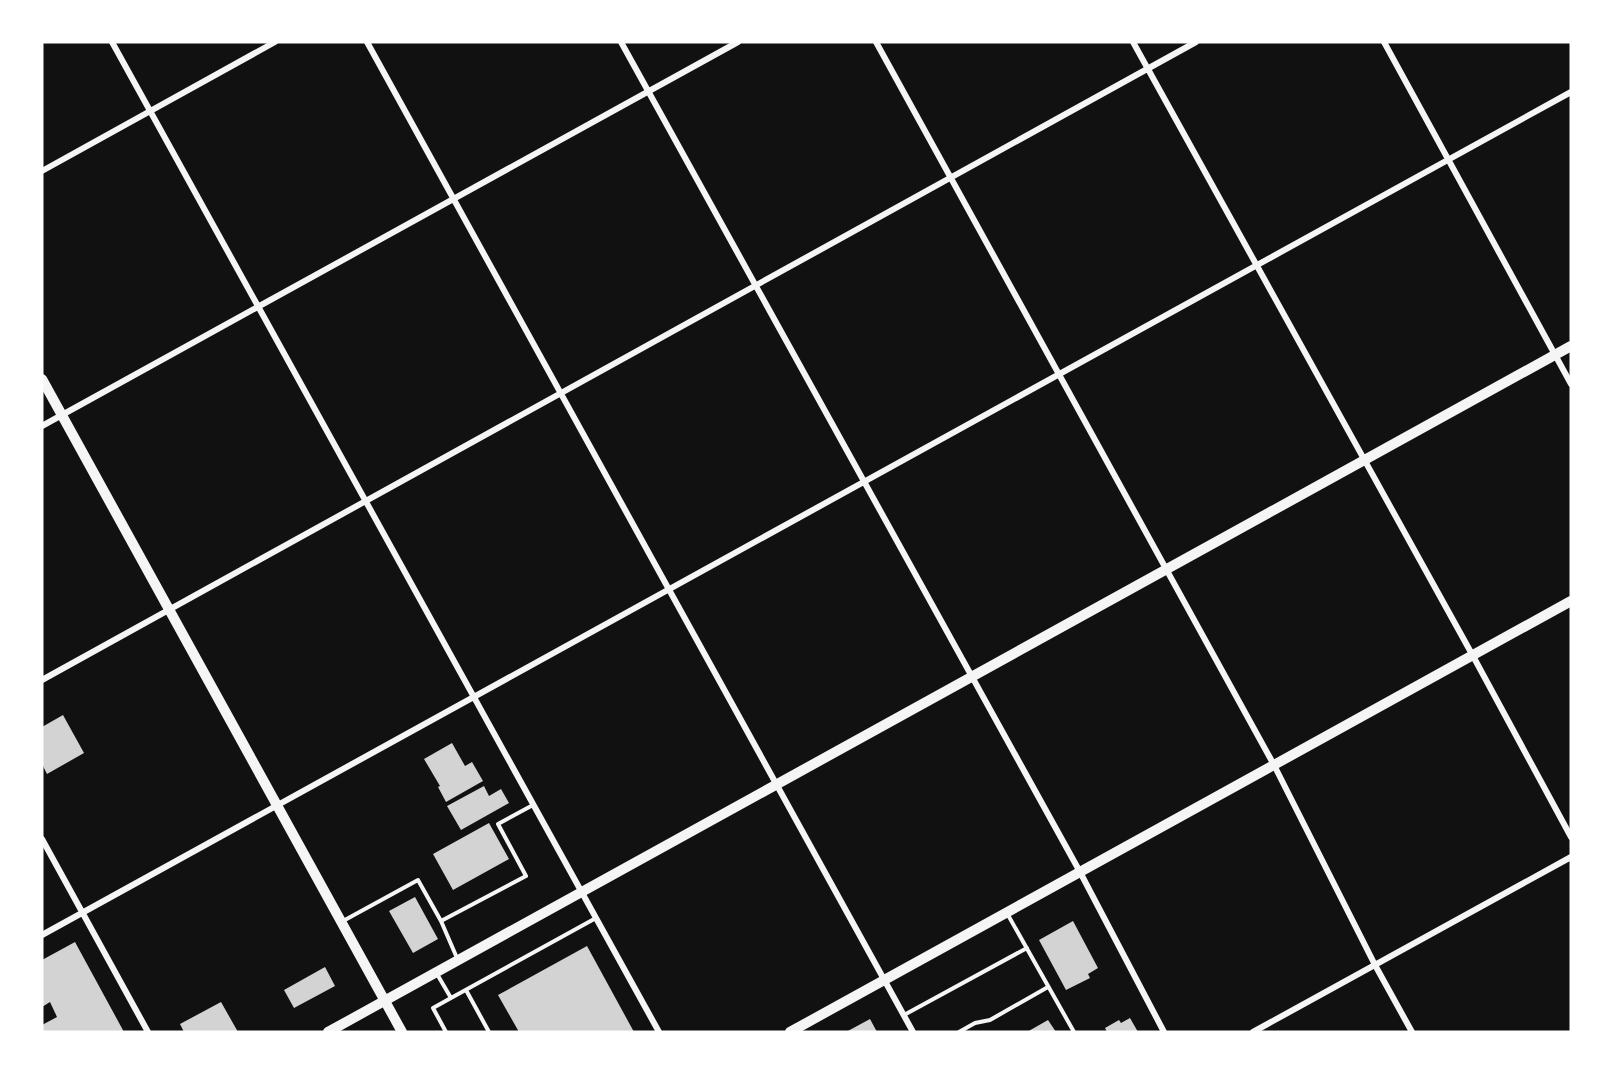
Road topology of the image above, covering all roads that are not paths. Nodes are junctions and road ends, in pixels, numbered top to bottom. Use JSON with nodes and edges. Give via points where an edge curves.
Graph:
{"nodes":[{"id":1,"x":112,"y":42,"type":"edge"},
{"id":2,"x":274,"y":42,"type":"edge"},
{"id":3,"x":367,"y":42,"type":"edge"},
{"id":4,"x":621,"y":42,"type":"edge"},
{"id":5,"x":738,"y":42,"type":"edge"},
{"id":6,"x":876,"y":42,"type":"edge"},
{"id":7,"x":1133,"y":42,"type":"edge"},
{"id":8,"x":1196,"y":42,"type":"edge"},
{"id":9,"x":1384,"y":42,"type":"edge"},
{"id":10,"x":1148,"y":69,"type":"junction"},
{"id":11,"x":649,"y":92,"type":"junction"},
{"id":12,"x":1571,"y":92,"type":"edge"},
{"id":13,"x":150,"y":111,"type":"junction"},
{"id":14,"x":1448,"y":160,"type":"junction"},
{"id":15,"x":42,"y":171,"type":"edge"},
{"id":16,"x":950,"y":178,"type":"junction"},
{"id":17,"x":454,"y":199,"type":"junction"},
{"id":18,"x":1256,"y":265,"type":"junction"},
{"id":19,"x":756,"y":286,"type":"junction"},
{"id":20,"x":258,"y":307,"type":"junction"},
{"id":21,"x":1571,"y":346,"type":"edge"},
{"id":22,"x":1555,"y":355,"type":"junction"},
{"id":23,"x":1059,"y":375,"type":"junction"},
{"id":24,"x":42,"y":379,"type":"edge"},
{"id":25,"x":1571,"y":384,"type":"edge"},
{"id":26,"x":561,"y":393,"type":"junction"},
{"id":27,"x":62,"y":415,"type":"junction"},
{"id":28,"x":42,"y":426,"type":"edge"},
{"id":29,"x":1364,"y":460,"type":"junction"},
{"id":30,"x":864,"y":482,"type":"junction"},
{"id":31,"x":365,"y":501,"type":"junction"},
{"id":32,"x":1166,"y":570,"type":"junction"},
{"id":33,"x":669,"y":589,"type":"junction"},
{"id":34,"x":1571,"y":602,"type":"edge"},
{"id":35,"x":170,"y":610,"type":"junction"},
{"id":36,"x":1473,"y":656,"type":"junction"},
{"id":37,"x":971,"y":677,"type":"junction"},
{"id":38,"x":42,"y":680,"type":"edge"},
{"id":39,"x":474,"y":697,"type":"junction"},
{"id":40,"x":1274,"y":765,"type":"junction"},
{"id":41,"x":777,"y":784,"type":"junction"},
{"id":42,"x":533,"y":804,"type":"junction"},
{"id":43,"x":278,"y":806,"type":"junction"},
{"id":44,"x":1571,"y":837,"type":"edge"},
{"id":45,"x":42,"y":839,"type":"edge"},
{"id":46,"x":1571,"y":857,"type":"edge"},
{"id":47,"x":1080,"y":872,"type":"junction"},
{"id":48,"x":581,"y":892,"type":"junction"},
{"id":49,"x":83,"y":913,"type":"junction"},
{"id":50,"x":1007,"y":913,"type":"junction"},
{"id":51,"x":596,"y":918,"type":"junction"},
{"id":52,"x":441,"y":921,"type":"junction"},
{"id":53,"x":342,"y":922,"type":"junction"},
{"id":54,"x":42,"y":935,"type":"edge"},
{"id":55,"x":1027,"y":948,"type":"junction"},
{"id":56,"x":459,"y":961,"type":"junction"},
{"id":57,"x":1375,"y":965,"type":"junction"},
{"id":58,"x":437,"y":973,"type":"junction"},
{"id":59,"x":885,"y":980,"type":"junction"},
{"id":60,"x":1048,"y":987,"type":"junction"},
{"id":61,"x":466,"y":990,"type":"junction"},
{"id":62,"x":451,"y":998,"type":"junction"},
{"id":63,"x":385,"y":1001,"type":"junction"},
{"id":64,"x":904,"y":1015,"type":"junction"},
{"id":65,"x":148,"y":1032,"type":"edge"},
{"id":66,"x":328,"y":1032,"type":"edge"},
{"id":67,"x":402,"y":1032,"type":"edge"},
{"id":68,"x":446,"y":1032,"type":"edge"},
{"id":69,"x":489,"y":1032,"type":"edge"},
{"id":70,"x":658,"y":1032,"type":"edge"},
{"id":71,"x":790,"y":1032,"type":"edge"},
{"id":72,"x":913,"y":1032,"type":"edge"},
{"id":73,"x":958,"y":1032,"type":"edge"},
{"id":74,"x":1074,"y":1032,"type":"edge"},
{"id":75,"x":1164,"y":1032,"type":"edge"},
{"id":76,"x":1253,"y":1032,"type":"edge"},
{"id":77,"x":1412,"y":1032,"type":"edge"}],
"edges":[{"from":1,"to":13,"type":"street"},
{"from":2,"to":13,"type":"street"},
{"from":3,"to":17,"type":"street"},
{"from":4,"to":11,"type":"street"},
{"from":5,"to":11,"type":"street"},
{"from":6,"to":16,"type":"street"},
{"from":7,"to":10,"type":"street"},
{"from":8,"to":10,"type":"street"},
{"from":9,"to":14,"type":"street"},
{"from":10,"to":16,"type":"street"},
{"from":10,"to":18,"type":"street"},
{"from":11,"to":17,"type":"street"},
{"from":11,"to":19,"type":"street"},
{"from":12,"to":14,"type":"street"},
{"from":13,"to":15,"type":"street"},
{"from":13,"to":20,"type":"street"},
{"from":14,"to":18,"type":"street"},
{"from":14,"to":22,"type":"street"},
{"from":16,"to":19,"type":"street"},
{"from":16,"to":23,"type":"street"},
{"from":17,"to":20,"type":"street"},
{"from":17,"to":26,"type":"street"},
{"from":18,"to":23,"type":"street"},
{"from":18,"to":29,"type":"street"},
{"from":19,"to":26,"type":"street"},
{"from":19,"to":30,"type":"street"},
{"from":20,"to":27,"type":"street"},
{"from":20,"to":31,"type":"street"},
{"from":21,"to":22,"type":"main road"},
{"from":22,"to":25,"type":"street"},
{"from":22,"to":29,"type":"main road"},
{"from":23,"to":30,"type":"street"},
{"from":23,"to":32,"type":"street"},
{"from":24,"to":27,"type":"main road"},
{"from":26,"to":31,"type":"street"},
{"from":26,"to":33,"type":"street"},
{"from":27,"to":28,"type":"street"},
{"from":27,"to":35,"type":"main road"},
{"from":29,"to":32,"type":"main road"},
{"from":29,"to":36,"type":"street"},
{"from":30,"to":33,"type":"street"},
{"from":30,"to":37,"type":"street"},
{"from":31,"to":35,"type":"street"},
{"from":31,"to":39,"type":"street"},
{"from":32,"to":37,"type":"main road"},
{"from":32,"to":40,"type":"street"},
{"from":33,"to":39,"type":"street"},
{"from":33,"to":41,"type":"street"},
{"from":34,"to":36,"type":"main road"},
{"from":35,"to":38,"type":"street"},
{"from":35,"to":43,"type":"main road"},
{"from":36,"to":40,"type":"main road"},
{"from":36,"to":44,"type":"street"},
{"from":37,"to":41,"type":"main road"},
{"from":37,"to":47,"type":"street"},
{"from":39,"to":42,"type":"street"},
{"from":39,"to":43,"type":"street"},
{"from":40,"to":47,"type":"main road"},
{"from":40,"to":57,"type":"street"},
{"from":41,"to":48,"type":"main road"},
{"from":41,"to":59,"type":"street"},
{"from":42,"to":48,"type":"street"},
{"from":42,"to":52,"type":"lane","via":[[498,824],[526,876]]},
{"from":43,"to":49,"type":"street"},
{"from":43,"to":53,"type":"main road"},
{"from":45,"to":49,"type":"street"},
{"from":46,"to":57,"type":"street"},
{"from":47,"to":50,"type":"main road"},
{"from":47,"to":75,"type":"street"},
{"from":48,"to":51,"type":"street"},
{"from":48,"to":56,"type":"main road"},
{"from":49,"to":54,"type":"street"},
{"from":49,"to":65,"type":"street"},
{"from":50,"to":55,"type":"lane"},
{"from":50,"to":59,"type":"main road"},
{"from":51,"to":61,"type":"lane"},
{"from":51,"to":70,"type":"street"},
{"from":52,"to":53,"type":"lane","via":[[418,880]]},
{"from":52,"to":56,"type":"lane"},
{"from":53,"to":63,"type":"main road"},
{"from":55,"to":60,"type":"lane"},
{"from":55,"to":64,"type":"lane"},
{"from":56,"to":58,"type":"main road"},
{"from":57,"to":76,"type":"street"},
{"from":57,"to":77,"type":"street"},
{"from":58,"to":62,"type":"lane"},
{"from":58,"to":63,"type":"main road"},
{"from":59,"to":64,"type":"street"},
{"from":59,"to":71,"type":"main road"},
{"from":60,"to":73,"type":"lane","via":[[990,1020]]},
{"from":60,"to":74,"type":"lane"},
{"from":61,"to":62,"type":"lane"},
{"from":61,"to":69,"type":"lane"},
{"from":62,"to":68,"type":"lane","via":[[433,1008]]},
{"from":63,"to":66,"type":"main road"},
{"from":63,"to":67,"type":"main road"},
{"from":64,"to":72,"type":"street"}]}
